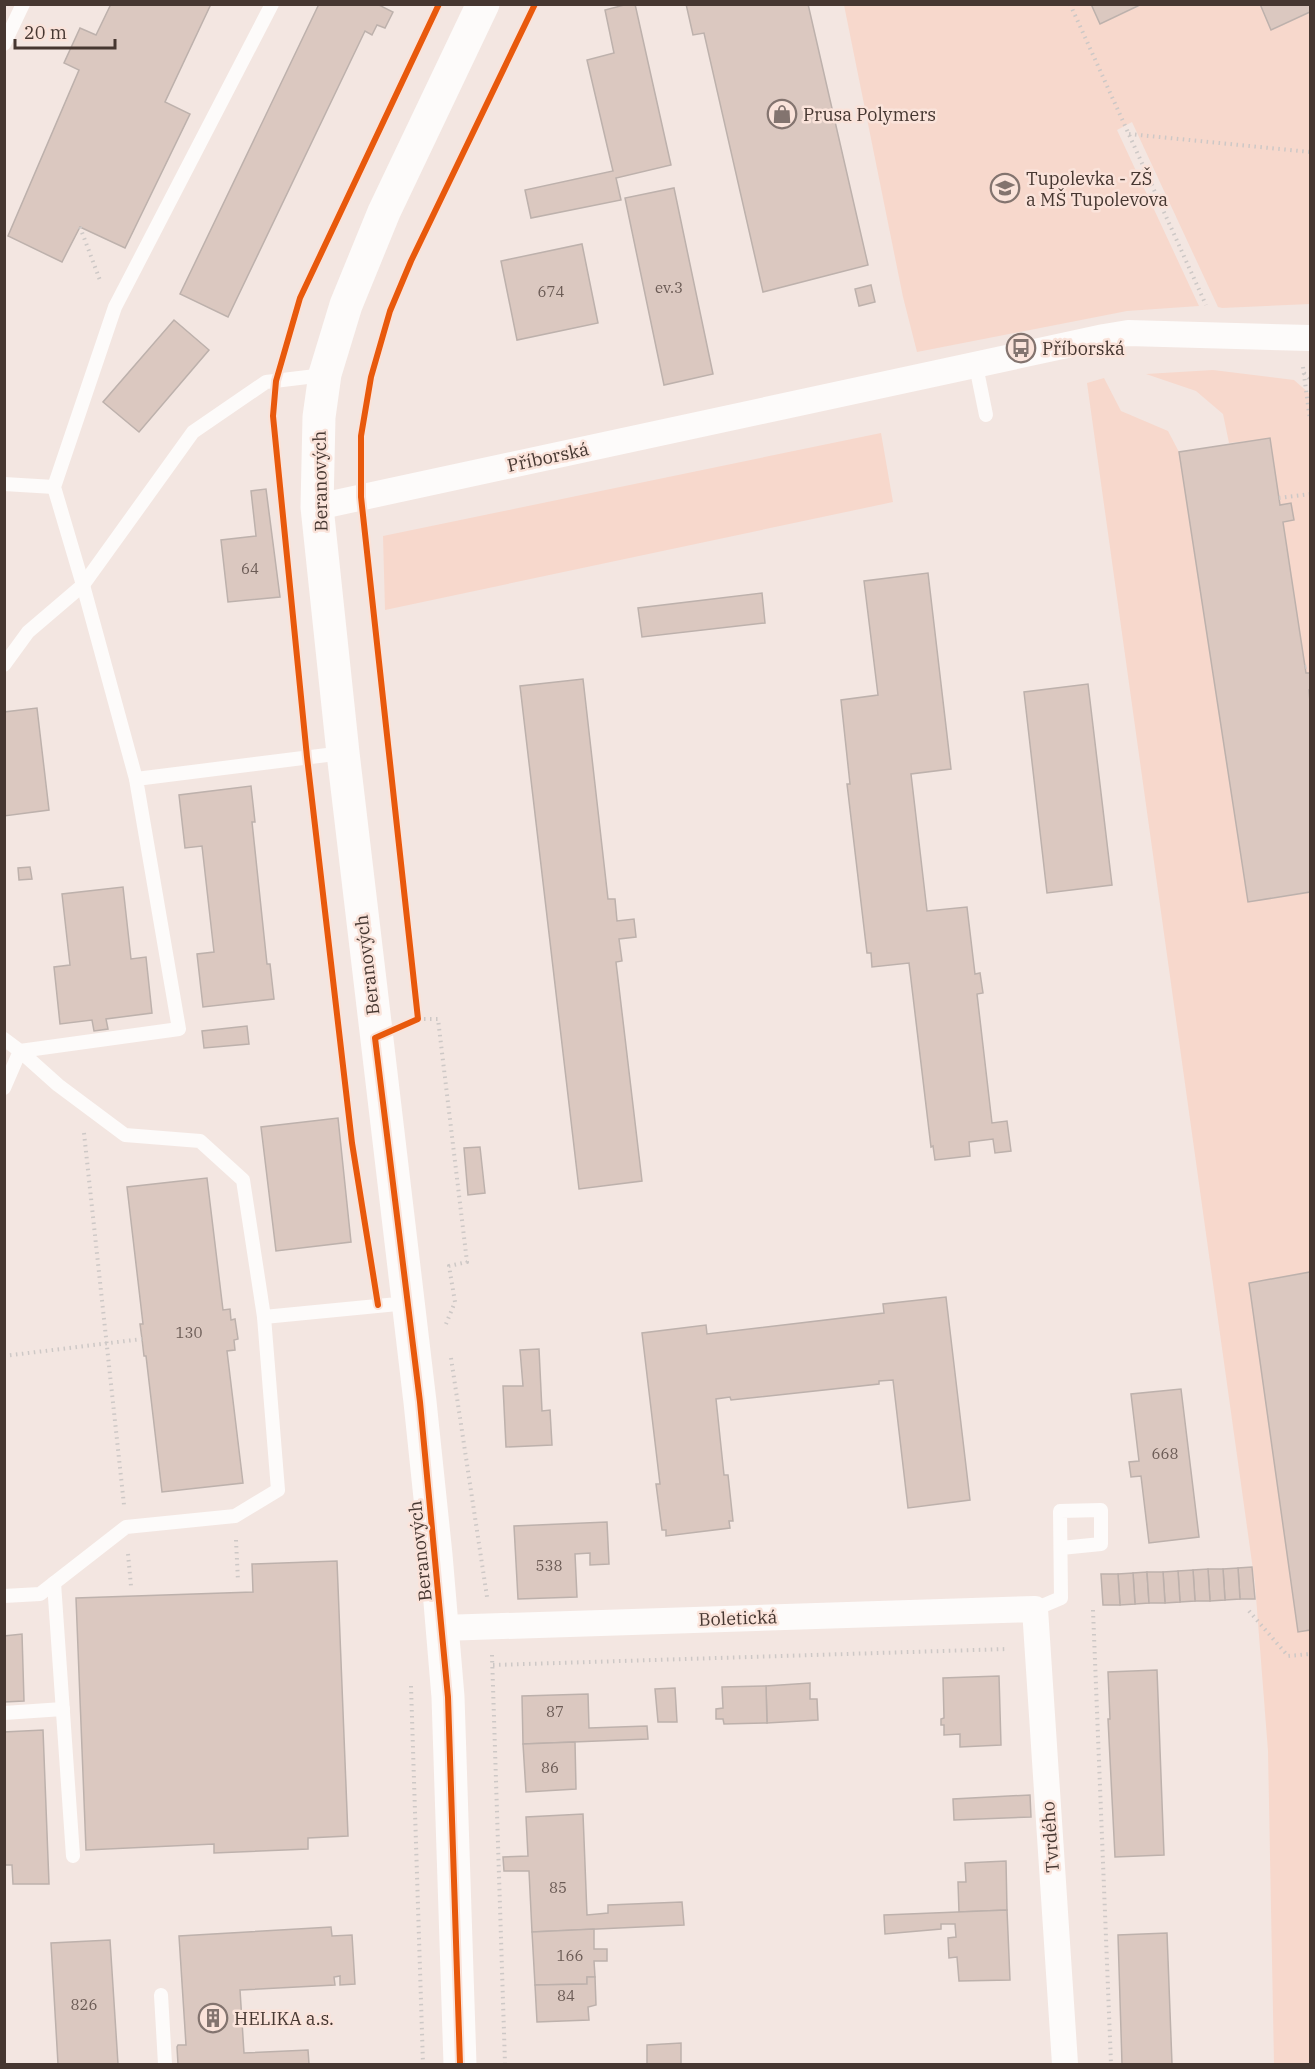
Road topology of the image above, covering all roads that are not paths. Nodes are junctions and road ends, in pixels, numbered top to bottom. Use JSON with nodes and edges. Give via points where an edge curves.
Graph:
{"nodes":[{"id":1,"x":23,"y":4,"type":"edge"},
{"id":2,"x":273,"y":4,"type":"edge"},
{"id":3,"x":483,"y":4,"type":"edge"},
{"id":4,"x":4,"y":44,"type":"edge"},
{"id":5,"x":1311,"y":338,"type":"edge"},
{"id":6,"x":976,"y":366,"type":"junction"},
{"id":7,"x":325,"y":374,"type":"junction"},
{"id":8,"x":986,"y":415,"type":"dead end"},
{"id":9,"x":4,"y":484,"type":"edge"},
{"id":10,"x":54,"y":487,"type":"junction"},
{"id":11,"x":317,"y":507,"type":"junction"},
{"id":12,"x":83,"y":585,"type":"junction"},
{"id":13,"x":4,"y":665,"type":"edge"},
{"id":14,"x":343,"y":753,"type":"junction"},
{"id":15,"x":136,"y":779,"type":"junction"},
{"id":16,"x":4,"y":1038,"type":"edge"},
{"id":17,"x":20,"y":1050,"type":"junction"},
{"id":18,"x":4,"y":1088,"type":"edge"},
{"id":19,"x":408,"y":1303,"type":"junction"},
{"id":20,"x":264,"y":1317,"type":"junction"},
{"id":21,"x":1061,"y":1548,"type":"dead end"},
{"id":22,"x":54,"y":1583,"type":"junction"},
{"id":23,"x":4,"y":1596,"type":"edge"},
{"id":24,"x":1035,"y":1609,"type":"junction"},
{"id":25,"x":442,"y":1628,"type":"junction"},
{"id":26,"x":63,"y":1708,"type":"junction"},
{"id":27,"x":4,"y":1713,"type":"edge"},
{"id":28,"x":73,"y":1856,"type":"dead end"},
{"id":29,"x":161,"y":1995,"type":"dead end"},
{"id":30,"x":165,"y":2064,"type":"edge"},
{"id":31,"x":460,"y":2064,"type":"edge"},
{"id":32,"x":1065,"y":2064,"type":"edge"}],
"edges":[{"from":1,"to":4,"type":"lane"},
{"from":2,"to":10,"type":"lane","via":[[112,315]]},
{"from":3,"to":7,"type":"street","name":"Beranových","via":[[384,212],[346,305]]},
{"from":5,"to":6,"type":"street","name":"Příborská","via":[[1128,333]]},
{"from":6,"to":8,"type":"lane"},
{"from":6,"to":11,"type":"street","name":"Příborská"},
{"from":7,"to":11,"type":"street","name":"Beranových","via":[[319,417]]},
{"from":7,"to":12,"type":"lane","via":[[266,382],[193,432]]},
{"from":9,"to":10,"type":"lane"},
{"from":10,"to":12,"type":"lane"},
{"from":11,"to":14,"type":"street","name":"Beranových"},
{"from":12,"to":13,"type":"lane","via":[[28,632]]},
{"from":12,"to":15,"type":"lane"},
{"from":14,"to":15,"type":"lane"},
{"from":14,"to":19,"type":"street","name":"Beranových"},
{"from":15,"to":17,"type":"lane","via":[[179,1029]]},
{"from":16,"to":17,"type":"lane"},
{"from":17,"to":18,"type":"lane"},
{"from":17,"to":20,"type":"lane","via":[[58,1085],[125,1135],[200,1141],[243,1180]]},
{"from":19,"to":20,"type":"lane"},
{"from":19,"to":25,"type":"street","name":"Beranových"},
{"from":20,"to":22,"type":"lane","via":[[278,1490],[235,1516],[126,1527]]},
{"from":21,"to":24,"type":"lane","via":[[1061,1598]]},
{"from":22,"to":23,"type":"lane","via":[[40,1594]]},
{"from":22,"to":26,"type":"lane"},
{"from":24,"to":25,"type":"street","name":"Boletická"},
{"from":24,"to":32,"type":"street","name":"Tvrdého"},
{"from":25,"to":31,"type":"street","name":"Beranových","via":[[448,1697]]},
{"from":26,"to":27,"type":"lane"},
{"from":26,"to":28,"type":"lane"},
{"from":29,"to":30,"type":"lane"}]}
